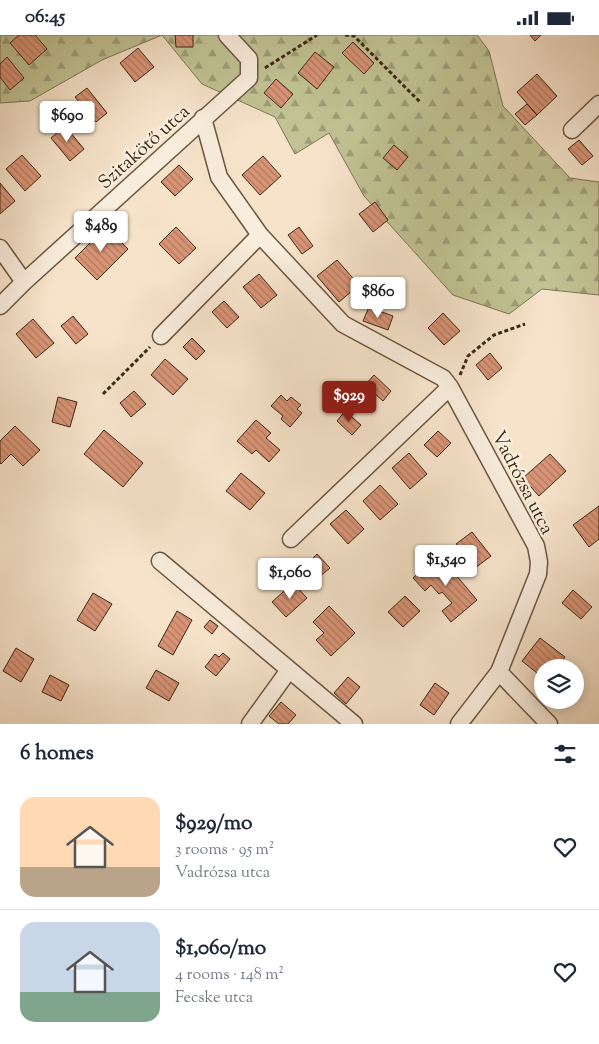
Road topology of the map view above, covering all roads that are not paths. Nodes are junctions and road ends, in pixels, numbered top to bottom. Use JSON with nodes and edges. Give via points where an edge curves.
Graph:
{"nodes":[{"id":1,"x":227,"y":35,"type":"edge"},
{"id":2,"x":599,"y":104,"type":"edge"},
{"id":3,"x":203,"y":118,"type":"junction"},
{"id":4,"x":572,"y":129,"type":"dead end"},
{"id":5,"x":260,"y":235,"type":"junction"},
{"id":6,"x":0,"y":247,"type":"edge"},
{"id":7,"x":24,"y":282,"type":"junction"},
{"id":8,"x":0,"y":307,"type":"edge"},
{"id":9,"x":161,"y":336,"type":"road end"},
{"id":10,"x":450,"y":387,"type":"junction"},
{"id":11,"x":291,"y":539,"type":"dead end"},
{"id":12,"x":160,"y":561,"type":"dead end"},
{"id":13,"x":289,"y":670,"type":"junction"},
{"id":14,"x":499,"y":672,"type":"junction"},
{"id":15,"x":250,"y":724,"type":"edge"},
{"id":16,"x":354,"y":724,"type":"edge"},
{"id":17,"x":458,"y":724,"type":"edge"},
{"id":18,"x":549,"y":724,"type":"edge"}],
"edges":[{"from":1,"to":3,"type":"street","name":"Szitakötő utca","via":[[249,59],[249,78]]},
{"from":2,"to":4,"type":"street"},
{"from":3,"to":5,"type":"street","name":"Vadrózsa utca","via":[[219,177]]},
{"from":3,"to":7,"type":"street","name":"Szitakötő utca"},
{"from":5,"to":9,"type":"street"},
{"from":5,"to":10,"type":"street","name":"Vadrózsa utca","via":[[343,324],[443,378]]},
{"from":6,"to":7,"type":"street"},
{"from":7,"to":8,"type":"street","name":"Szitakötő utca"},
{"from":10,"to":11,"type":"street"},
{"from":10,"to":14,"type":"street","name":"Vadrózsa utca","via":[[531,537],[539,562],[538,574]]},
{"from":12,"to":13,"type":"street"},
{"from":13,"to":15,"type":"street"},
{"from":13,"to":16,"type":"street"},
{"from":14,"to":17,"type":"street","name":"Vadrózsa utca"},
{"from":14,"to":18,"type":"street"}]}
